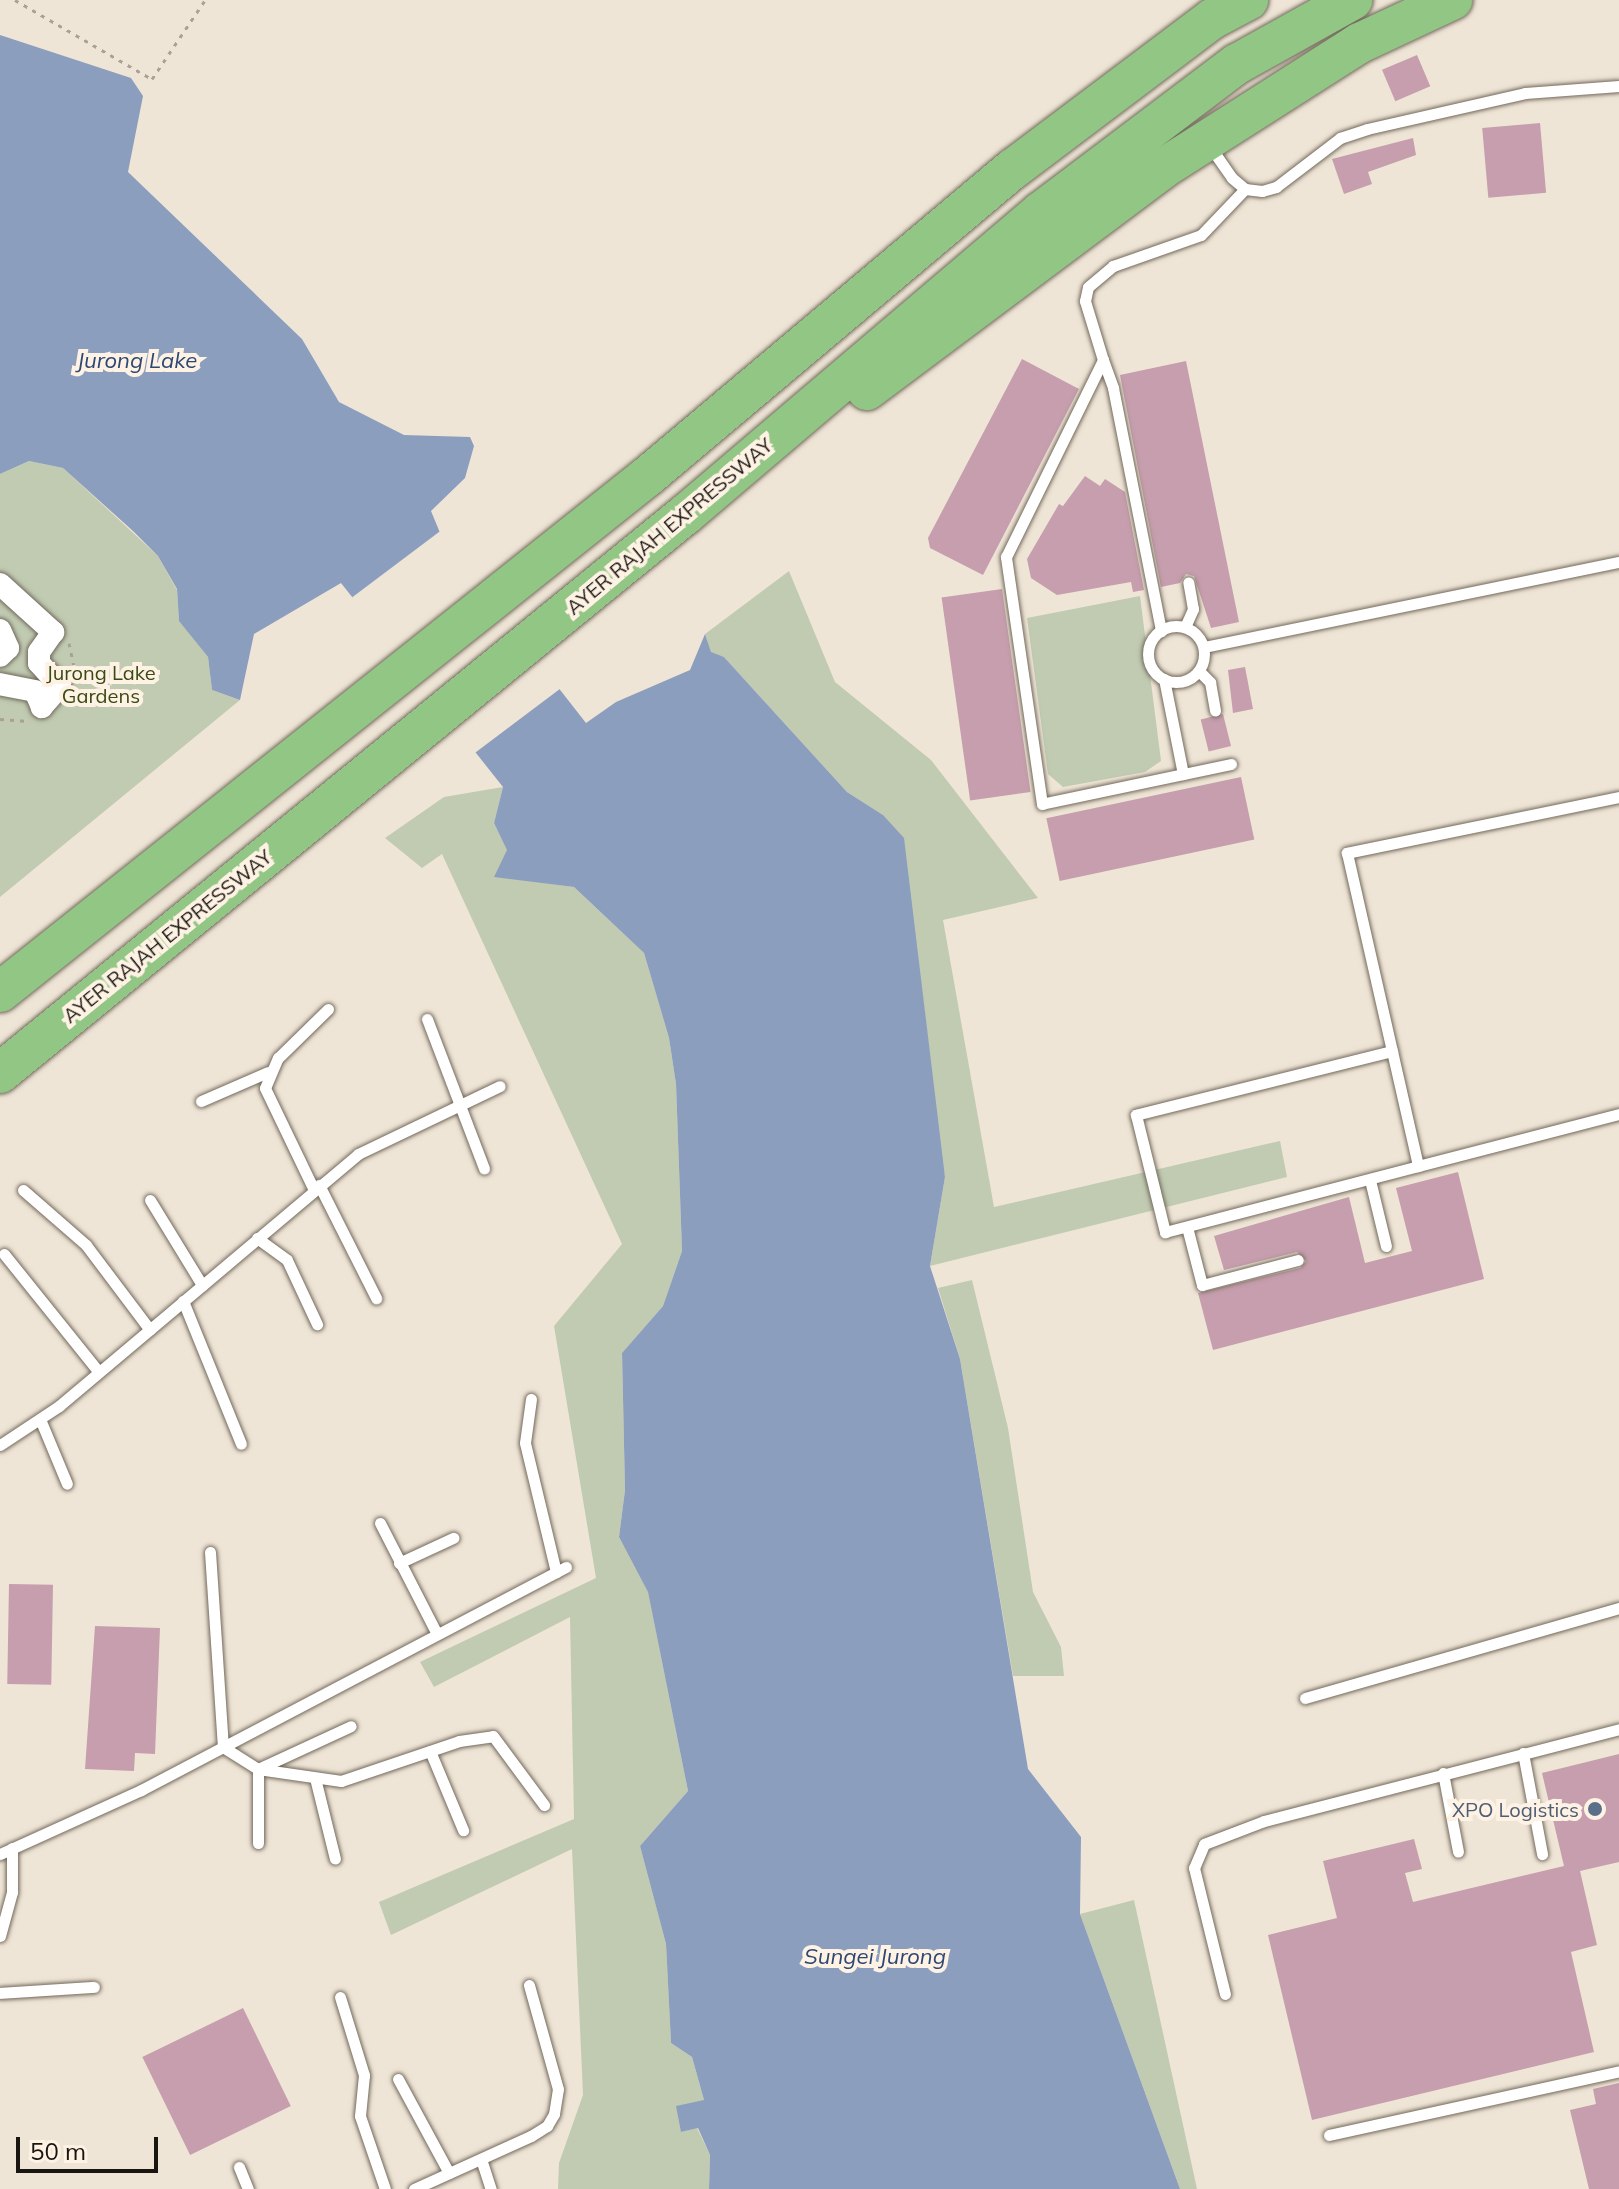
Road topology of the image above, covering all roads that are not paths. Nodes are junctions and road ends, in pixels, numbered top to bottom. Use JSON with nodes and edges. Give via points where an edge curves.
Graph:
{"nodes":[{"id":1,"x":1248,"y":0,"type":"edge"},
{"id":2,"x":1352,"y":0,"type":"edge"},
{"id":3,"x":1452,"y":0,"type":"edge"},
{"id":4,"x":1619,"y":86,"type":"edge"},
{"id":5,"x":1207,"y":141,"type":"junction"},
{"id":6,"x":1245,"y":189,"type":"junction"},
{"id":7,"x":1103,"y":360,"type":"junction"},
{"id":8,"x":686,"y":514,"type":"junction"},
{"id":9,"x":1619,"y":562,"type":"edge"},
{"id":10,"x":1188,"y":582,"type":"dead end"},
{"id":11,"x":0,"y":584,"type":"edge"},
{"id":12,"x":1185,"y":627,"type":"junction"},
{"id":13,"x":0,"y":630,"type":"edge"},
{"id":14,"x":1161,"y":631,"type":"junction"},
{"id":15,"x":1204,"y":647,"type":"junction"},
{"id":16,"x":0,"y":656,"type":"edge"},
{"id":17,"x":1199,"y":671,"type":"junction"},
{"id":18,"x":1164,"y":679,"type":"junction"},
{"id":19,"x":0,"y":684,"type":"edge"},
{"id":20,"x":1215,"y":711,"type":"dead end"},
{"id":21,"x":1231,"y":764,"type":"dead end"},
{"id":22,"x":1183,"y":774,"type":"junction"},
{"id":23,"x":1619,"y":797,"type":"edge"},
{"id":24,"x":0,"y":992,"type":"edge"},
{"id":25,"x":328,"y":1009,"type":"dead end"},
{"id":26,"x":427,"y":1019,"type":"dead end"},
{"id":27,"x":1392,"y":1051,"type":"junction"},
{"id":28,"x":268,"y":1072,"type":"junction"},
{"id":29,"x":0,"y":1073,"type":"edge"},
{"id":30,"x":500,"y":1086,"type":"dead end"},
{"id":31,"x":201,"y":1101,"type":"dead end"},
{"id":32,"x":461,"y":1105,"type":"junction"},
{"id":33,"x":1619,"y":1114,"type":"edge"},
{"id":34,"x":1418,"y":1166,"type":"junction"},
{"id":35,"x":484,"y":1168,"type":"dead end"},
{"id":36,"x":1370,"y":1180,"type":"junction"},
{"id":37,"x":317,"y":1187,"type":"junction"},
{"id":38,"x":23,"y":1190,"type":"dead end"},
{"id":39,"x":150,"y":1200,"type":"dead end"},
{"id":40,"x":1187,"y":1227,"type":"junction"},
{"id":41,"x":257,"y":1238,"type":"junction"},
{"id":42,"x":1386,"y":1246,"type":"dead end"},
{"id":43,"x":4,"y":1254,"type":"dead end"},
{"id":44,"x":1298,"y":1260,"type":"dead end"},
{"id":45,"x":202,"y":1285,"type":"junction"},
{"id":46,"x":376,"y":1298,"type":"dead end"},
{"id":47,"x":183,"y":1301,"type":"junction"},
{"id":48,"x":317,"y":1324,"type":"dead end"},
{"id":49,"x":150,"y":1330,"type":"junction"},
{"id":50,"x":99,"y":1372,"type":"junction"},
{"id":51,"x":531,"y":1399,"type":"dead end"},
{"id":52,"x":40,"y":1419,"type":"junction"},
{"id":53,"x":241,"y":1444,"type":"dead end"},
{"id":54,"x":0,"y":1445,"type":"edge"},
{"id":55,"x":67,"y":1484,"type":"dead end"},
{"id":56,"x":380,"y":1523,"type":"dead end"},
{"id":57,"x":453,"y":1538,"type":"dead end"},
{"id":58,"x":210,"y":1552,"type":"dead end"},
{"id":59,"x":399,"y":1563,"type":"junction"},
{"id":60,"x":1619,"y":1608,"type":"edge"},
{"id":61,"x":436,"y":1632,"type":"junction"},
{"id":62,"x":1305,"y":1698,"type":"dead end"},
{"id":63,"x":351,"y":1726,"type":"dead end"},
{"id":64,"x":1619,"y":1729,"type":"edge"},
{"id":65,"x":223,"y":1747,"type":"junction"},
{"id":66,"x":430,"y":1751,"type":"junction"},
{"id":67,"x":1523,"y":1753,"type":"junction"},
{"id":68,"x":258,"y":1769,"type":"junction"},
{"id":69,"x":1443,"y":1773,"type":"junction"},
{"id":70,"x":315,"y":1778,"type":"junction"},
{"id":71,"x":544,"y":1805,"type":"dead end"},
{"id":72,"x":463,"y":1830,"type":"dead end"},
{"id":73,"x":258,"y":1843,"type":"dead end"},
{"id":74,"x":12,"y":1848,"type":"junction"},
{"id":75,"x":1458,"y":1852,"type":"dead end"},
{"id":76,"x":0,"y":1854,"type":"edge"},
{"id":77,"x":1542,"y":1854,"type":"dead end"},
{"id":78,"x":335,"y":1859,"type":"dead end"},
{"id":79,"x":0,"y":1936,"type":"edge"},
{"id":80,"x":529,"y":1985,"type":"dead end"},
{"id":81,"x":94,"y":1987,"type":"dead end"},
{"id":82,"x":0,"y":1993,"type":"edge"},
{"id":83,"x":1225,"y":1994,"type":"dead end"},
{"id":84,"x":340,"y":1997,"type":"dead end"},
{"id":85,"x":1619,"y":2071,"type":"edge"},
{"id":86,"x":398,"y":2079,"type":"dead end"},
{"id":87,"x":1329,"y":2135,"type":"dead end"},
{"id":88,"x":481,"y":2159,"type":"junction"},
{"id":89,"x":239,"y":2167,"type":"dead end"},
{"id":90,"x":449,"y":2173,"type":"junction"},
{"id":91,"x":248,"y":2189,"type":"edge"},
{"id":92,"x":385,"y":2189,"type":"edge"},
{"id":93,"x":414,"y":2189,"type":"edge"},
{"id":94,"x":491,"y":2189,"type":"edge"}],
"edges":[{"from":1,"to":24,"type":"highway","via":[[1212,19],[1013,169],[492,601]]},
{"from":2,"to":8,"type":"highway","name":"AYER RAJAH EXPRESSWAY","via":[[1237,64],[1041,212]]},
{"from":3,"to":5,"type":"highway","via":[[1360,43]]},
{"from":4,"to":6,"type":"lane","via":[[1525,93],[1367,129],[1322,149],[1276,187]]},
{"from":5,"to":6,"type":"lane"},
{"from":5,"to":8,"type":"highway","via":[[902,366]]},
{"from":6,"to":7,"type":"lane","via":[[1201,235],[1099,274],[1085,301]]},
{"from":7,"to":14,"type":"lane"},
{"from":7,"to":22,"type":"lane","via":[[1006,557],[1042,804]]},
{"from":8,"to":29,"type":"highway","name":"AYER RAJAH EXPRESSWAY"},
{"from":9,"to":15,"type":"lane"},
{"from":10,"to":12,"type":"lane","via":[[1193,609]]},
{"from":11,"to":19,"type":"street","via":[[53,632],[39,652],[39,663],[60,686],[42,707],[35,691]]},
{"from":12,"to":14,"type":"lane"},
{"from":12,"to":15,"type":"lane"},
{"from":13,"to":16,"type":"street","via":[[8,648]]},
{"from":14,"to":18,"type":"lane","via":[[1148,657]]},
{"from":15,"to":17,"type":"lane"},
{"from":17,"to":18,"type":"lane","via":[[1180,682]]},
{"from":17,"to":20,"type":"lane","via":[[1210,682]]},
{"from":18,"to":22,"type":"lane"},
{"from":21,"to":22,"type":"lane"},
{"from":23,"to":27,"type":"lane","via":[[1347,853]]},
{"from":25,"to":28,"type":"lane"},
{"from":26,"to":32,"type":"lane"},
{"from":27,"to":34,"type":"lane"},
{"from":27,"to":40,"type":"lane","via":[[1136,1115],[1165,1232]]},
{"from":28,"to":31,"type":"lane"},
{"from":28,"to":37,"type":"lane","via":[[265,1088]]},
{"from":30,"to":32,"type":"lane"},
{"from":32,"to":35,"type":"lane"},
{"from":32,"to":37,"type":"lane","via":[[358,1154]]},
{"from":33,"to":34,"type":"lane"},
{"from":34,"to":36,"type":"lane"},
{"from":36,"to":40,"type":"lane"},
{"from":36,"to":42,"type":"lane"},
{"from":37,"to":41,"type":"lane"},
{"from":37,"to":46,"type":"lane"},
{"from":38,"to":49,"type":"lane","via":[[86,1245]]},
{"from":39,"to":45,"type":"lane"},
{"from":40,"to":44,"type":"lane","via":[[1202,1285]]},
{"from":41,"to":45,"type":"lane"},
{"from":41,"to":48,"type":"lane","via":[[287,1260]]},
{"from":43,"to":50,"type":"lane"},
{"from":45,"to":47,"type":"lane"},
{"from":47,"to":49,"type":"lane"},
{"from":47,"to":53,"type":"lane"},
{"from":49,"to":50,"type":"lane"},
{"from":50,"to":52,"type":"lane"},
{"from":51,"to":61,"type":"lane","via":[[525,1443],[561,1569]]},
{"from":52,"to":54,"type":"lane"},
{"from":52,"to":55,"type":"lane"},
{"from":56,"to":59,"type":"lane"},
{"from":57,"to":59,"type":"lane"},
{"from":58,"to":65,"type":"lane"},
{"from":59,"to":61,"type":"lane"},
{"from":60,"to":62,"type":"lane"},
{"from":61,"to":65,"type":"lane"},
{"from":63,"to":68,"type":"lane"},
{"from":64,"to":67,"type":"lane"},
{"from":65,"to":68,"type":"lane"},
{"from":65,"to":74,"type":"lane","via":[[91,1815]]},
{"from":66,"to":70,"type":"lane","via":[[341,1781]]},
{"from":66,"to":71,"type":"lane","via":[[493,1736]]},
{"from":66,"to":72,"type":"lane"},
{"from":67,"to":69,"type":"lane"},
{"from":67,"to":77,"type":"lane"},
{"from":68,"to":70,"type":"lane"},
{"from":68,"to":73,"type":"lane"},
{"from":69,"to":75,"type":"lane"},
{"from":69,"to":83,"type":"lane","via":[[1222,1833],[1204,1844],[1194,1868]]},
{"from":70,"to":78,"type":"lane"},
{"from":74,"to":76,"type":"lane"},
{"from":74,"to":79,"type":"lane","via":[[12,1892]]},
{"from":80,"to":88,"type":"lane","via":[[558,2101],[547,2126]]},
{"from":81,"to":82,"type":"lane"},
{"from":84,"to":92,"type":"lane","via":[[364,2075],[360,2116]]},
{"from":85,"to":87,"type":"lane"},
{"from":86,"to":90,"type":"lane"},
{"from":88,"to":90,"type":"lane"},
{"from":88,"to":94,"type":"lane"},
{"from":89,"to":91,"type":"lane"},
{"from":90,"to":93,"type":"lane"}]}
